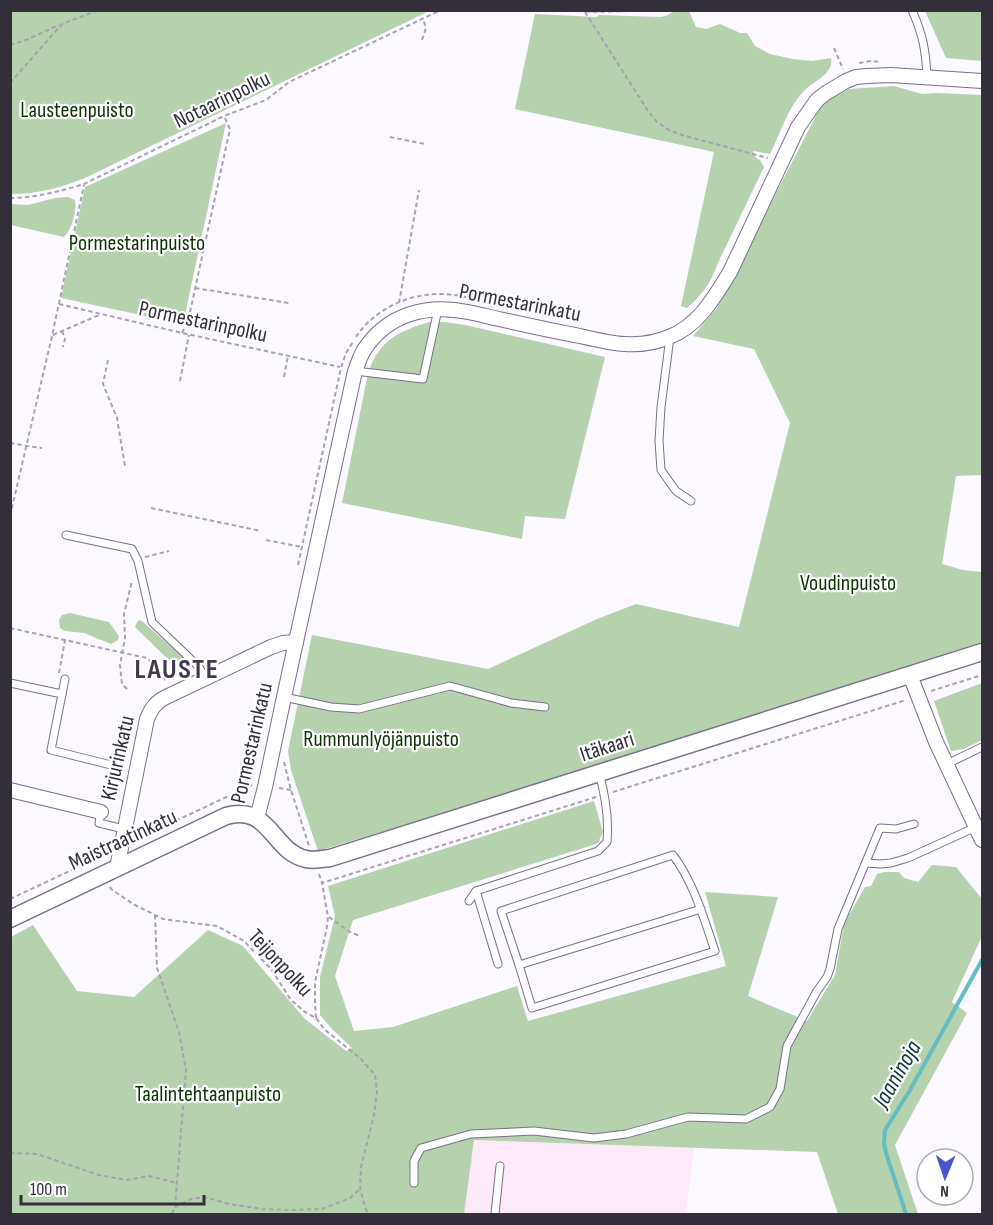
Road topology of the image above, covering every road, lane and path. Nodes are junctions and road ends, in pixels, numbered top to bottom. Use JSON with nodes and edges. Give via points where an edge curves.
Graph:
{"nodes":[{"id":1,"x":99,"y":10,"type":"edge"},
{"id":2,"x":441,"y":10,"type":"edge"},
{"id":3,"x":563,"y":10,"type":"edge"},
{"id":4,"x":662,"y":10,"type":"edge"},
{"id":5,"x":912,"y":10,"type":"edge"},
{"id":6,"x":593,"y":11,"type":"edge"},
{"id":7,"x":585,"y":12,"type":"junction"},
{"id":8,"x":423,"y":19,"type":"junction"},
{"id":9,"x":62,"y":24,"type":"junction"},
{"id":10,"x":422,"y":40,"type":"dead end"},
{"id":11,"x":10,"y":45,"type":"edge"},
{"id":12,"x":834,"y":48,"type":"dead end"},
{"id":13,"x":843,"y":69,"type":"dead end"},
{"id":14,"x":927,"y":78,"type":"junction"},
{"id":15,"x":982,"y":81,"type":"edge"},
{"id":16,"x":10,"y":83,"type":"edge"},
{"id":17,"x":224,"y":116,"type":"junction"},
{"id":18,"x":390,"y":136,"type":"dead end"},
{"id":19,"x":424,"y":144,"type":"dead end"},
{"id":20,"x":770,"y":158,"type":"dead end"},
{"id":21,"x":84,"y":184,"type":"junction"},
{"id":22,"x":419,"y":190,"type":"dead end"},
{"id":23,"x":10,"y":198,"type":"edge"},
{"id":24,"x":195,"y":288,"type":"junction"},
{"id":25,"x":481,"y":301,"type":"dead end"},
{"id":26,"x":289,"y":303,"type":"dead end"},
{"id":27,"x":399,"y":303,"type":"junction"},
{"id":28,"x":59,"y":304,"type":"junction"},
{"id":29,"x":438,"y":309,"type":"junction"},
{"id":30,"x":99,"y":315,"type":"junction"},
{"id":31,"x":62,"y":331,"type":"junction"},
{"id":32,"x":182,"y":333,"type":"junction"},
{"id":33,"x":189,"y":335,"type":"junction"},
{"id":34,"x":52,"y":336,"type":"junction"},
{"id":35,"x":670,"y":337,"type":"junction"},
{"id":36,"x":63,"y":347,"type":"dead end"},
{"id":37,"x":288,"y":356,"type":"junction"},
{"id":38,"x":108,"y":360,"type":"dead end"},
{"id":39,"x":341,"y":368,"type":"junction"},
{"id":40,"x":355,"y":371,"type":"junction"},
{"id":41,"x":284,"y":377,"type":"dead end"},
{"id":42,"x":180,"y":381,"type":"dead end"},
{"id":43,"x":10,"y":443,"type":"edge"},
{"id":44,"x":27,"y":446,"type":"junction"},
{"id":45,"x":42,"y":448,"type":"dead end"},
{"id":46,"x":125,"y":466,"type":"dead end"},
{"id":47,"x":691,"y":501,"type":"dead end"},
{"id":48,"x":151,"y":508,"type":"dead end"},
{"id":49,"x":10,"y":516,"type":"edge"},
{"id":50,"x":261,"y":531,"type":"dead end"},
{"id":51,"x":66,"y":535,"type":"dead end"},
{"id":52,"x":266,"y":540,"type":"dead end"},
{"id":53,"x":302,"y":547,"type":"junction"},
{"id":54,"x":169,"y":551,"type":"dead end"},
{"id":55,"x":138,"y":561,"type":"junction"},
{"id":56,"x":297,"y":572,"type":"dead end"},
{"id":57,"x":10,"y":628,"type":"edge"},
{"id":58,"x":65,"y":640,"type":"junction"},
{"id":59,"x":296,"y":642,"type":"junction"},
{"id":60,"x":122,"y":652,"type":"junction"},
{"id":61,"x":982,"y":652,"type":"edge"},
{"id":62,"x":910,"y":675,"type":"junction"},
{"id":63,"x":982,"y":675,"type":"edge"},
{"id":64,"x":205,"y":678,"type":"junction"},
{"id":65,"x":65,"y":679,"type":"joint"},
{"id":66,"x":10,"y":683,"type":"edge"},
{"id":67,"x":128,"y":689,"type":"dead end"},
{"id":68,"x":62,"y":694,"type":"junction"},
{"id":69,"x":173,"y":694,"type":"junction"},
{"id":70,"x":917,"y":696,"type":"junction"},
{"id":71,"x":284,"y":697,"type":"junction"},
{"id":72,"x":545,"y":707,"type":"dead end"},
{"id":73,"x":982,"y":747,"type":"edge"},
{"id":74,"x":283,"y":759,"type":"dead end"},
{"id":75,"x":947,"y":764,"type":"junction"},
{"id":76,"x":111,"y":765,"type":"dead end"},
{"id":77,"x":599,"y":773,"type":"junction"},
{"id":78,"x":10,"y":790,"type":"edge"},
{"id":79,"x":605,"y":794,"type":"junction"},
{"id":80,"x":101,"y":812,"type":"joint"},
{"id":81,"x":256,"y":818,"type":"junction"},
{"id":82,"x":914,"y":824,"type":"dead end"},
{"id":83,"x":976,"y":827,"type":"junction"},
{"id":84,"x":124,"y":829,"type":"junction"},
{"id":85,"x":982,"y":840,"type":"edge"},
{"id":86,"x":311,"y":850,"type":"dead end"},
{"id":87,"x":101,"y":856,"type":"dead end"},
{"id":88,"x":867,"y":862,"type":"junction"},
{"id":89,"x":317,"y":869,"type":"dead end"},
{"id":90,"x":111,"y":871,"type":"junction"},
{"id":91,"x":322,"y":883,"type":"junction"},
{"id":92,"x":476,"y":891,"type":"junction"},
{"id":93,"x":469,"y":901,"type":"dead end"},
{"id":94,"x":701,"y":909,"type":"junction"},
{"id":95,"x":155,"y":915,"type":"junction"},
{"id":96,"x":328,"y":917,"type":"junction"},
{"id":97,"x":10,"y":919,"type":"edge"},
{"id":98,"x":360,"y":936,"type":"dead end"},
{"id":99,"x":498,"y":964,"type":"dead end"},
{"id":100,"x":519,"y":965,"type":"junction"},
{"id":101,"x":316,"y":1018,"type":"junction"},
{"id":102,"x":10,"y":1153,"type":"edge"},
{"id":103,"x":500,"y":1166,"type":"dead end"},
{"id":104,"x":177,"y":1183,"type":"junction"},
{"id":105,"x":414,"y":1183,"type":"dead end"},
{"id":106,"x":360,"y":1189,"type":"junction"},
{"id":107,"x":176,"y":1207,"type":"junction"},
{"id":108,"x":172,"y":1215,"type":"edge"},
{"id":109,"x":369,"y":1215,"type":"edge"},
{"id":110,"x":495,"y":1215,"type":"edge"}],
"edges":[{"from":1,"to":9,"type":"path"},
{"from":2,"to":8,"type":"path","name":"Notaarinpolku"},
{"from":3,"to":7,"type":"path"},
{"from":4,"to":6,"type":"path"},
{"from":5,"to":14,"type":"lane","via":[[926,52]]},
{"from":6,"to":7,"type":"path"},
{"from":7,"to":20,"type":"path","via":[[657,122],[682,135]]},
{"from":8,"to":10,"type":"path","via":[[426,28]]},
{"from":8,"to":17,"type":"path","name":"Notaarinpolku","via":[[289,82],[266,100]]},
{"from":9,"to":11,"type":"path"},
{"from":9,"to":16,"type":"path"},
{"from":12,"to":13,"type":"path"},
{"from":14,"to":15,"type":"street","name":"Pormestarinkatu"},
{"from":14,"to":35,"type":"street","name":"Pormestarinkatu","via":[[856,77],[817,100],[798,127],[717,293],[694,321]]},
{"from":17,"to":21,"type":"path","name":"Notaarinpolku"},
{"from":17,"to":24,"type":"path","via":[[231,129]]},
{"from":18,"to":19,"type":"path"},
{"from":21,"to":23,"type":"path","name":"Notaarinpolku"},
{"from":21,"to":28,"type":"path"},
{"from":22,"to":27,"type":"path"},
{"from":24,"to":26,"type":"path"},
{"from":24,"to":32,"type":"path"},
{"from":25,"to":27,"type":"path","via":[[434,294]]},
{"from":27,"to":39,"type":"path","via":[[362,327]]},
{"from":28,"to":30,"type":"path","name":"Pormestarinpolku"},
{"from":28,"to":34,"type":"path"},
{"from":29,"to":35,"type":"street","name":"Pormestarinkatu","via":[[620,345],[649,344]]},
{"from":29,"to":40,"type":"street","name":"Pormestarinkatu","via":[[412,313],[383,329],[363,352]]},
{"from":29,"to":40,"type":"lane","via":[[423,379]]},
{"from":30,"to":31,"type":"path"},
{"from":30,"to":32,"type":"path","name":"Pormestarinpolku"},
{"from":31,"to":34,"type":"path"},
{"from":31,"to":36,"type":"path"},
{"from":32,"to":33,"type":"path","name":"Pormestarinpolku"},
{"from":33,"to":37,"type":"path","name":"Pormestarinpolku"},
{"from":33,"to":42,"type":"path"},
{"from":34,"to":44,"type":"path"},
{"from":35,"to":47,"type":"lane","via":[[661,406],[661,470],[676,491]]},
{"from":37,"to":39,"type":"path","name":"Pormestarinpolku"},
{"from":37,"to":41,"type":"path"},
{"from":38,"to":46,"type":"path","via":[[103,384],[117,418]]},
{"from":39,"to":53,"type":"path"},
{"from":40,"to":59,"type":"street","name":"Pormestarinkatu"},
{"from":43,"to":44,"type":"path"},
{"from":44,"to":45,"type":"path"},
{"from":44,"to":49,"type":"path"},
{"from":48,"to":50,"type":"path"},
{"from":51,"to":55,"type":"lane","via":[[132,549]]},
{"from":52,"to":53,"type":"path"},
{"from":53,"to":56,"type":"path"},
{"from":54,"to":55,"type":"path"},
{"from":55,"to":60,"type":"path","via":[[124,614]]},
{"from":55,"to":64,"type":"lane","via":[[152,622],[199,667]]},
{"from":57,"to":58,"type":"path"},
{"from":58,"to":60,"type":"path"},
{"from":58,"to":65,"type":"path","via":[[58,678]]},
{"from":59,"to":64,"type":"street","name":"Kirjurinkatu","via":[[271,647]]},
{"from":59,"to":71,"type":"street","name":"Pormestarinkatu"},
{"from":60,"to":67,"type":"path","via":[[122,684]]},
{"from":60,"to":69,"type":"path","via":[[147,658]]},
{"from":61,"to":62,"type":"street","name":"Itäkaari"},
{"from":62,"to":70,"type":"street"},
{"from":62,"to":77,"type":"street","name":"Itäkaari"},
{"from":63,"to":70,"type":"path"},
{"from":64,"to":69,"type":"street","name":"Kirjurinkatu"},
{"from":65,"to":68,"type":"lane"},
{"from":66,"to":68,"type":"lane"},
{"from":68,"to":76,"type":"lane","via":[[51,750]]},
{"from":69,"to":84,"type":"street","name":"Kirjurinkatu","via":[[158,701],[147,718]]},
{"from":70,"to":75,"type":"street"},
{"from":70,"to":79,"type":"path"},
{"from":71,"to":72,"type":"lane","via":[[359,709],[450,686],[512,703]]},
{"from":71,"to":81,"type":"street","name":"Pormestarinkatu"},
{"from":73,"to":75,"type":"lane"},
{"from":74,"to":86,"type":"path"},
{"from":75,"to":83,"type":"street"},
{"from":77,"to":79,"type":"lane"},
{"from":77,"to":81,"type":"street","name":"Itäkaari","via":[[330,858],[305,859],[287,850]]},
{"from":78,"to":80,"type":"street"},
{"from":79,"to":91,"type":"path"},
{"from":79,"to":92,"type":"lane","via":[[607,842],[598,851]]},
{"from":80,"to":84,"type":"lane","via":[[99,823]]},
{"from":81,"to":90,"type":"street","name":"Maistraatinkatu","via":[[226,816]]},
{"from":82,"to":88,"type":"lane","via":[[880,828]]},
{"from":83,"to":85,"type":"street"},
{"from":83,"to":88,"type":"lane","via":[[908,858],[891,863]]},
{"from":84,"to":90,"type":"street","name":"Kirjurinkatu"},
{"from":87,"to":90,"type":"path","name":"Teijonpolku"},
{"from":88,"to":105,"type":"lane","via":[[838,929],[827,977],[787,1046],[780,1089],[770,1107],[746,1119],[688,1117],[626,1134],[594,1138],[534,1131],[471,1134],[421,1148],[414,1161]]},
{"from":89,"to":91,"type":"path"},
{"from":90,"to":95,"type":"path","name":"Teijonpolku","via":[[111,889]]},
{"from":90,"to":97,"type":"street","name":"Maistraatinkatu"},
{"from":91,"to":96,"type":"path"},
{"from":92,"to":93,"type":"lane"},
{"from":92,"to":99,"type":"lane"},
{"from":94,"to":100,"type":"lane"},
{"from":94,"to":100,"type":"lane","via":[[715,951],[532,1008]]},
{"from":94,"to":100,"type":"lane","via":[[673,855],[501,911]]},
{"from":95,"to":101,"type":"path","name":"Teijonpolku","via":[[217,926],[244,941],[271,969],[291,1000]]},
{"from":95,"to":104,"type":"path","via":[[157,968],[179,1032],[186,1070]]},
{"from":96,"to":98,"type":"path"},
{"from":96,"to":101,"type":"path","via":[[315,982]]},
{"from":101,"to":106,"type":"path","name":"Teijonpolku","via":[[375,1076],[374,1115],[361,1167]]},
{"from":102,"to":104,"type":"path","via":[[37,1154],[99,1176],[127,1180],[149,1176]]},
{"from":103,"to":110,"type":"lane"},
{"from":104,"to":107,"type":"path"},
{"from":106,"to":107,"type":"path","via":[[350,1198],[322,1209],[262,1209],[208,1198],[193,1198]]},
{"from":106,"to":109,"type":"path","name":"Teijonpolku"},
{"from":107,"to":108,"type":"path"}]}
